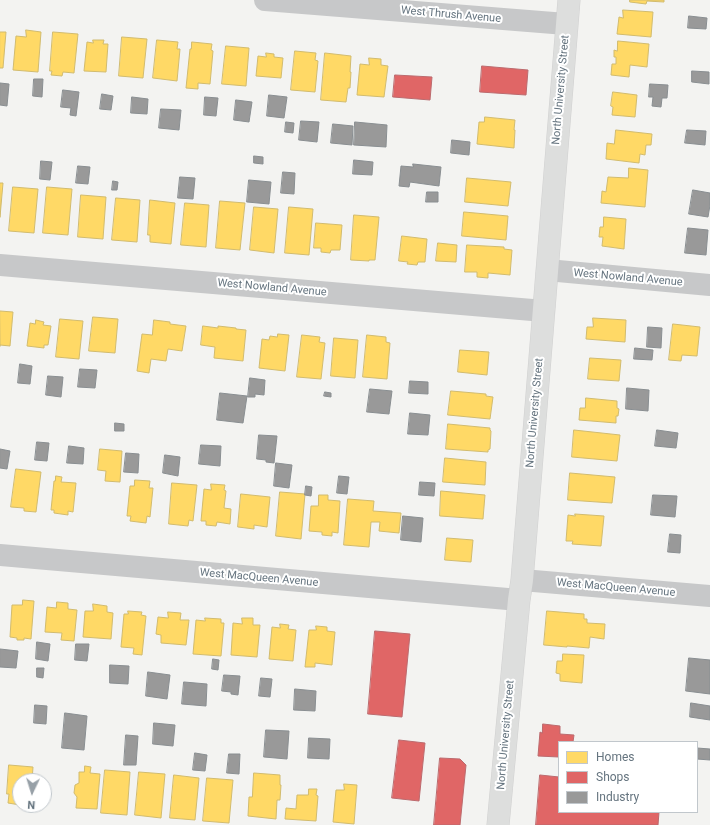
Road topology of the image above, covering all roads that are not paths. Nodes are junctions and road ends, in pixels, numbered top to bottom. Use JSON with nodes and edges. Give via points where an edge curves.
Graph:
{"nodes":[{"id":1,"x":265,"y":0,"type":"edge"},
{"id":2,"x":569,"y":0,"type":"edge"},
{"id":3,"x":566,"y":24,"type":"junction"},
{"id":4,"x":0,"y":265,"type":"edge"},
{"id":5,"x":547,"y":270,"type":"junction"},
{"id":6,"x":710,"y":285,"type":"edge"},
{"id":7,"x":544,"y":311,"type":"junction"},
{"id":8,"x":0,"y":555,"type":"edge"},
{"id":9,"x":520,"y":590,"type":"junction"},
{"id":10,"x":710,"y":596,"type":"edge"},
{"id":11,"x":498,"y":825,"type":"edge"}],
"edges":[{"from":1,"to":3,"type":"street","name":"West Thrush Avenue"},
{"from":2,"to":3,"type":"main road","name":"North University Street"},
{"from":3,"to":5,"type":"main road","name":"North University Street"},
{"from":4,"to":7,"type":"street","name":"West Nowland Avenue"},
{"from":5,"to":6,"type":"street","name":"West Nowland Avenue"},
{"from":5,"to":7,"type":"main road","name":"North University Street"},
{"from":7,"to":9,"type":"main road","name":"North University Street"},
{"from":8,"to":9,"type":"street","name":"West MacQueen Avenue"},
{"from":9,"to":10,"type":"street","name":"West MacQueen Avenue"},
{"from":9,"to":11,"type":"main road","name":"North University Street"}]}
